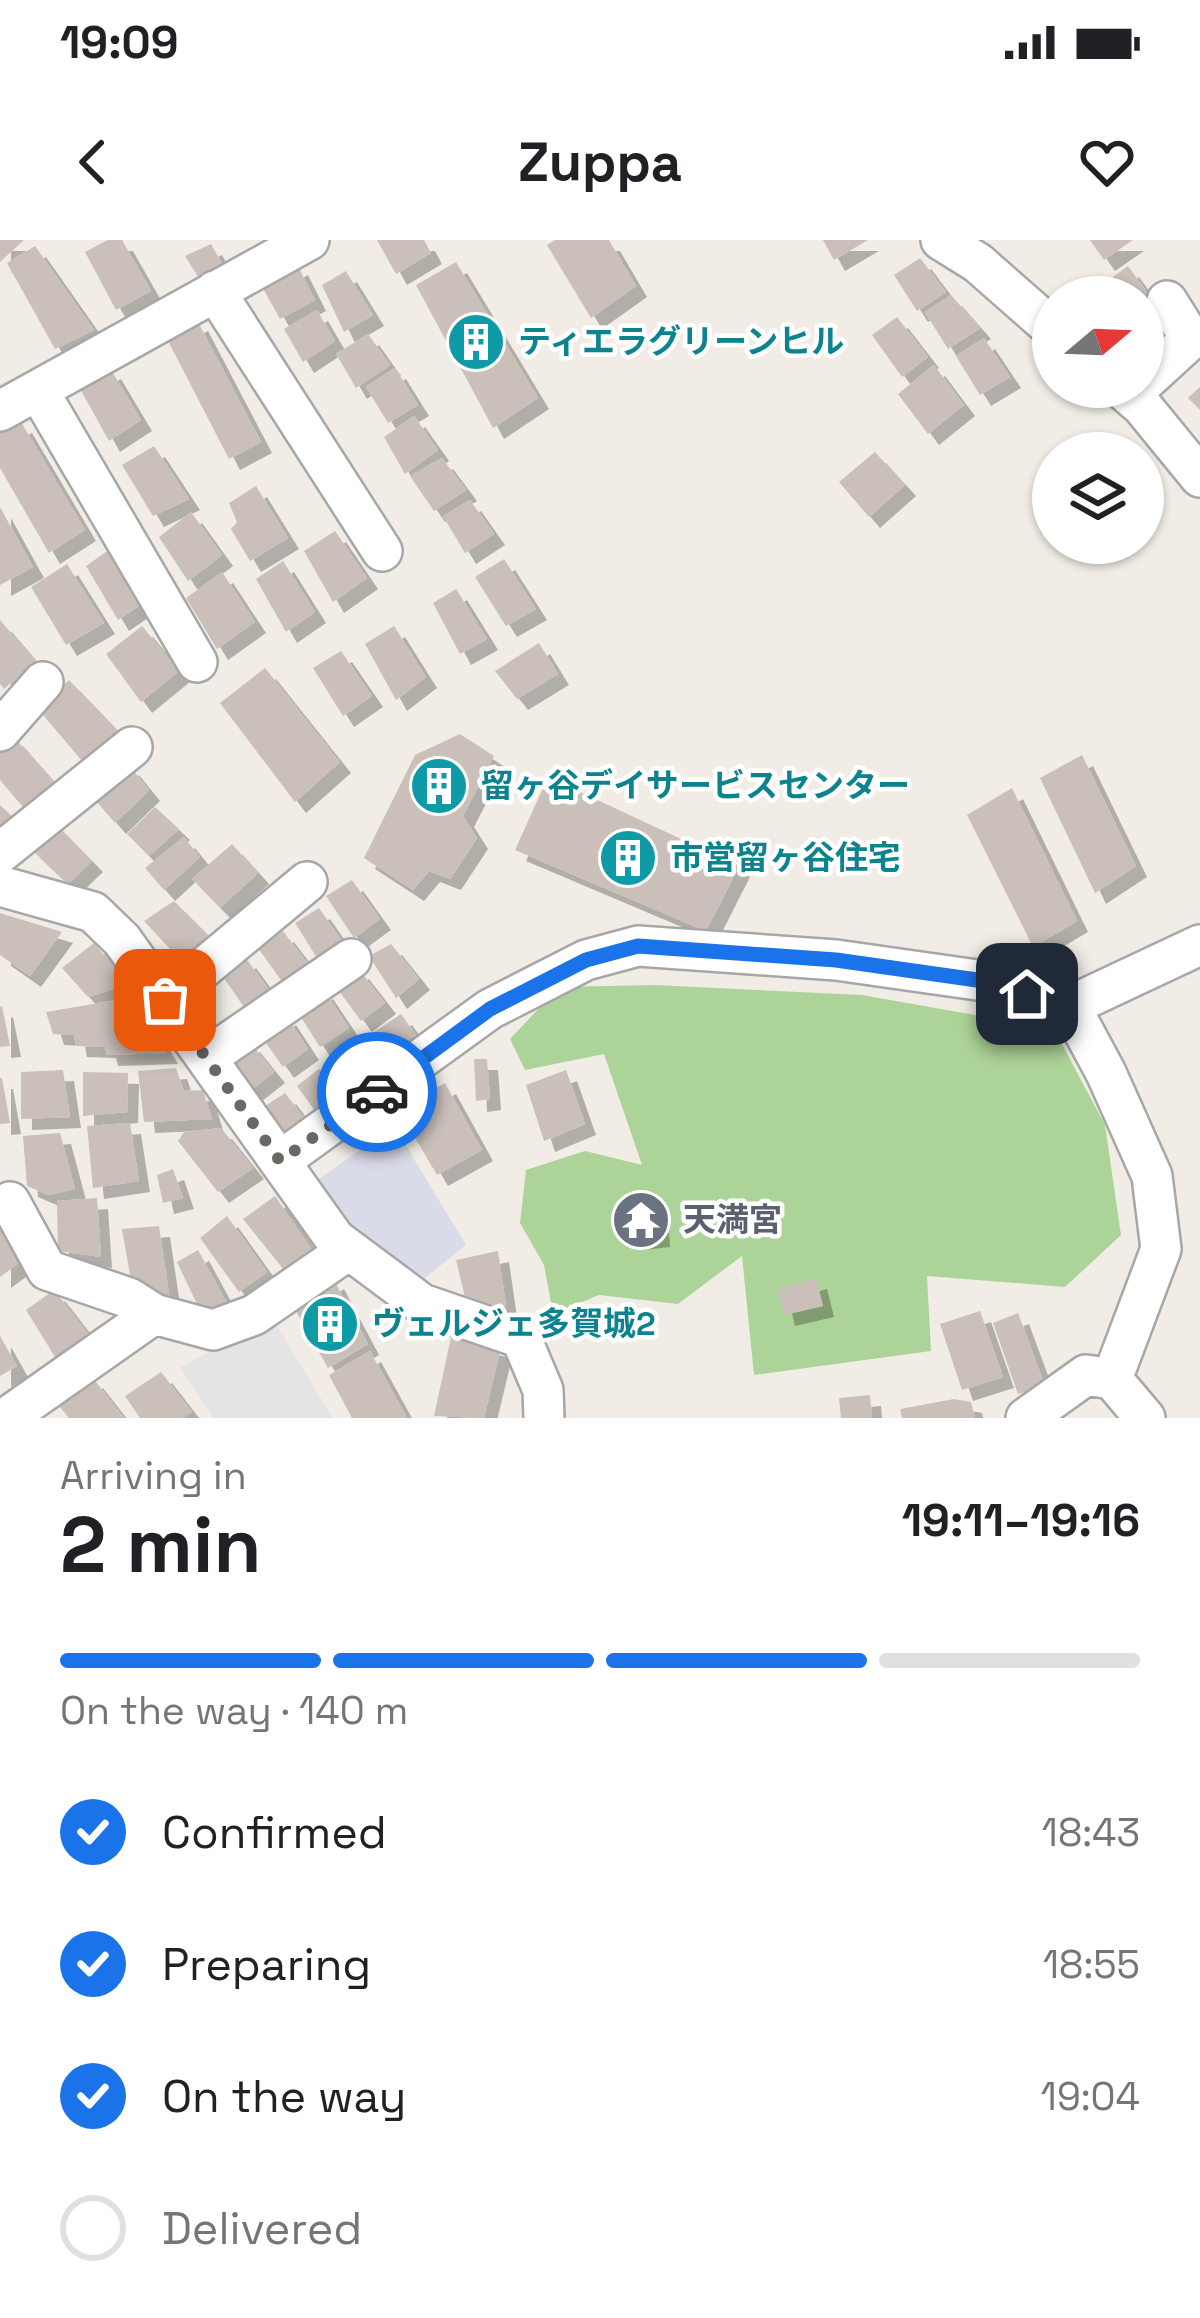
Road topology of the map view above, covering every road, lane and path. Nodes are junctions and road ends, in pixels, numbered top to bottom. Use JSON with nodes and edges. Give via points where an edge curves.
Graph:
{"nodes":[{"id":1,"x":309,"y":240,"type":"edge"},
{"id":2,"x":941,"y":240,"type":"edge"},
{"id":3,"x":215,"y":291,"type":"junction"},
{"id":4,"x":1167,"y":301,"type":"dead end"},
{"id":5,"x":1032,"y":311,"type":"edge"},
{"id":6,"x":1164,"y":362,"type":"edge"},
{"id":7,"x":38,"y":390,"type":"junction"},
{"id":8,"x":1148,"y":408,"type":"edge"},
{"id":9,"x":0,"y":411,"type":"edge"},
{"id":10,"x":1200,"y":477,"type":"edge"},
{"id":11,"x":382,"y":550,"type":"dead end"},
{"id":12,"x":197,"y":662,"type":"dead end"},
{"id":13,"x":43,"y":682,"type":"dead end"},
{"id":14,"x":0,"y":731,"type":"edge"},
{"id":15,"x":133,"y":746,"type":"dead end"},
{"id":16,"x":0,"y":853,"type":"edge"},
{"id":17,"x":307,"y":882,"type":"dead end"},
{"id":18,"x":0,"y":886,"type":"edge"},
{"id":19,"x":1200,"y":945,"type":"edge"},
{"id":20,"x":351,"y":959,"type":"dead end"},
{"id":21,"x":165,"y":1000,"type":"junction"},
{"id":22,"x":1070,"y":1006,"type":"junction"},
{"id":23,"x":206,"y":1058,"type":"junction"},
{"id":24,"x":280,"y":1161,"type":"junction"},
{"id":25,"x":10,"y":1202,"type":"dead end"},
{"id":26,"x":347,"y":1250,"type":"junction"},
{"id":27,"x":154,"y":1314,"type":"junction"},
{"id":28,"x":1112,"y":1379,"type":"junction"},
{"id":29,"x":22,"y":1414,"type":"edge"},
{"id":30,"x":544,"y":1418,"type":"edge"},
{"id":31,"x":1026,"y":1418,"type":"edge"},
{"id":32,"x":1144,"y":1418,"type":"edge"}],
"edges":[{"from":1,"to":3,"type":"street"},
{"from":2,"to":5,"type":"street"},
{"from":3,"to":7,"type":"street"},
{"from":3,"to":11,"type":"street"},
{"from":4,"to":6,"type":"street","via":[[1191,339]]},
{"from":7,"to":9,"type":"street"},
{"from":7,"to":12,"type":"street"},
{"from":8,"to":10,"type":"street"},
{"from":13,"to":14,"type":"street"},
{"from":15,"to":16,"type":"street"},
{"from":17,"to":21,"type":"street"},
{"from":18,"to":21,"type":"street","via":[[93,912]]},
{"from":19,"to":22,"type":"street"},
{"from":20,"to":23,"type":"street"},
{"from":21,"to":23,"type":"street"},
{"from":22,"to":24,"type":"street","via":[[984,981],[836,960],[638,946],[586,960],[490,1009]]},
{"from":22,"to":28,"type":"street","via":[[1152,1176],[1159,1231],[1161,1250]]},
{"from":23,"to":24,"type":"street"},
{"from":24,"to":26,"type":"street"},
{"from":25,"to":27,"type":"street","via":[[47,1270]]},
{"from":26,"to":27,"type":"street","via":[[254,1315],[213,1330]]},
{"from":26,"to":30,"type":"street","via":[[422,1304],[521,1338],[543,1390]]},
{"from":27,"to":29,"type":"street"},
{"from":28,"to":31,"type":"street","via":[[1086,1375]]},
{"from":28,"to":32,"type":"street"}]}
